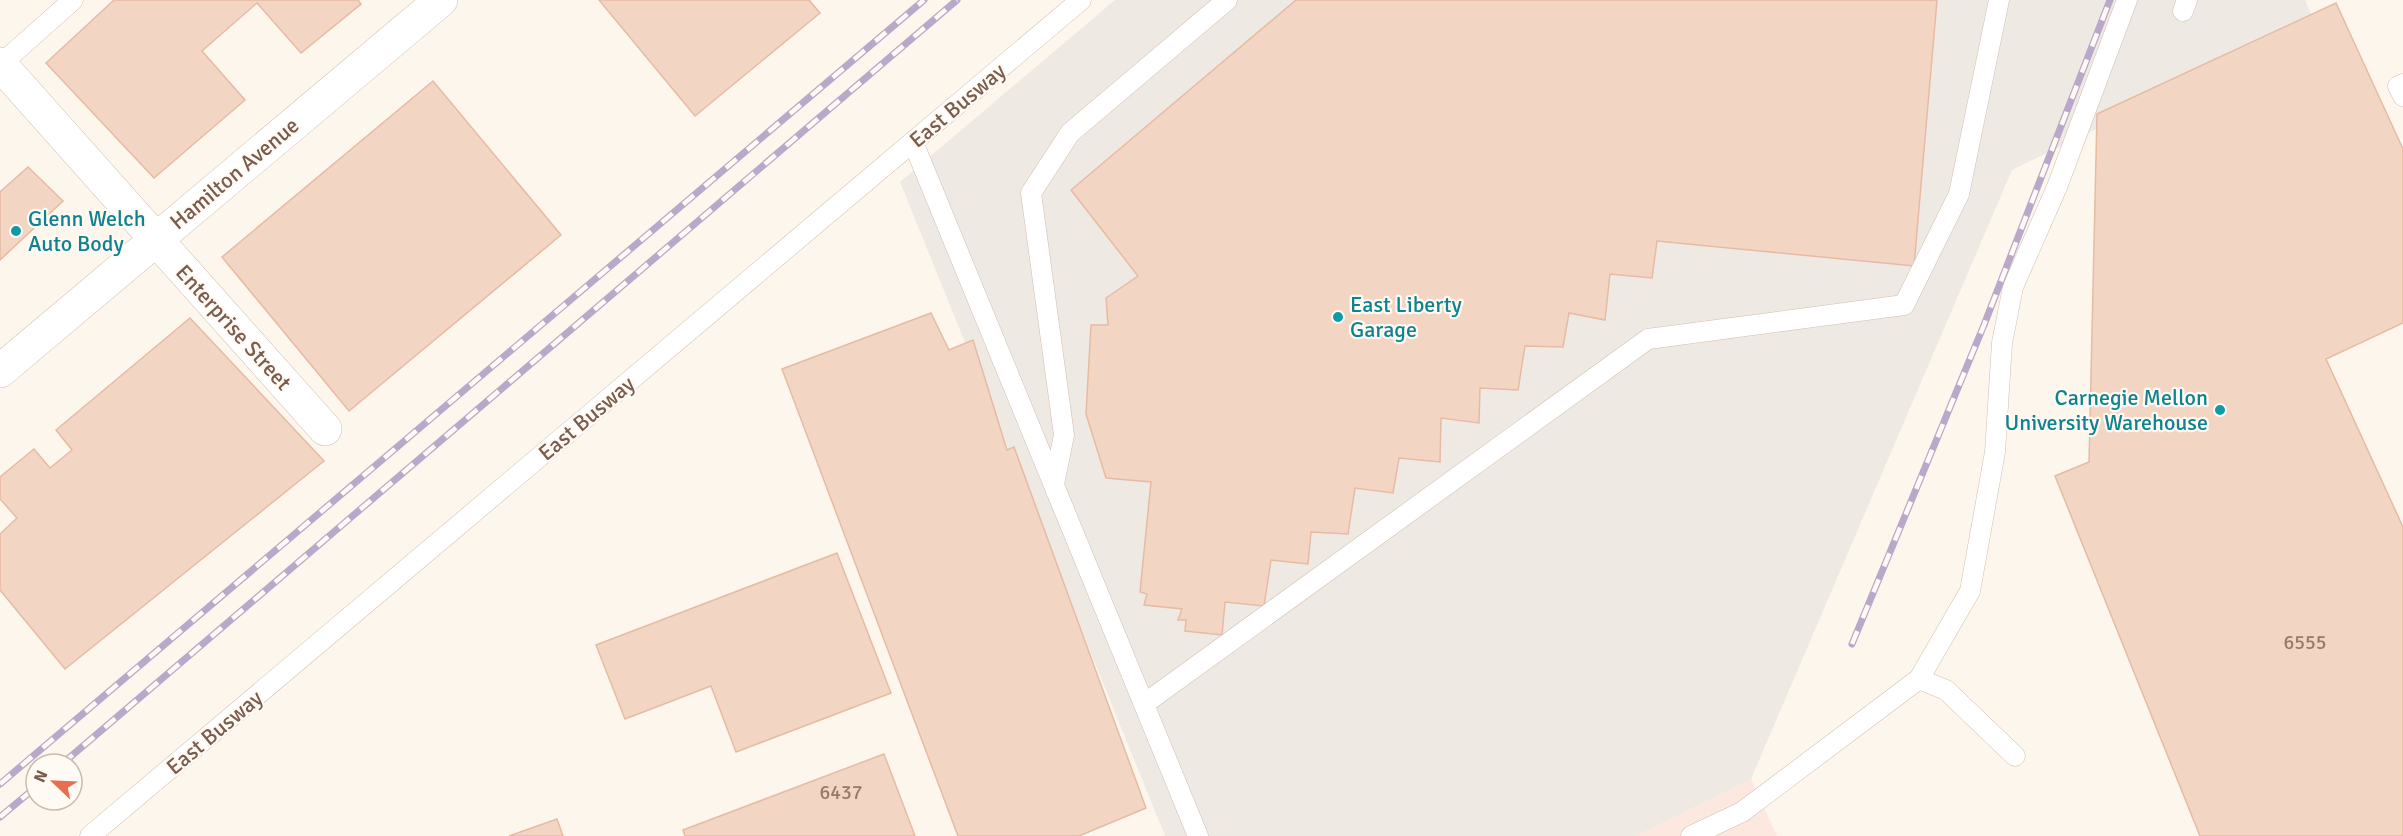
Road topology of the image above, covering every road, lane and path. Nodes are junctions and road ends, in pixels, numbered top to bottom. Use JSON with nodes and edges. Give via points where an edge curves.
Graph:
{"nodes":[{"id":1,"x":73,"y":0,"type":"edge"},
{"id":2,"x":441,"y":0,"type":"edge"},
{"id":3,"x":1081,"y":0,"type":"edge"},
{"id":4,"x":1227,"y":0,"type":"edge"},
{"id":5,"x":1999,"y":0,"type":"edge"},
{"id":6,"x":2127,"y":0,"type":"edge"},
{"id":7,"x":0,"y":64,"type":"edge"},
{"id":8,"x":2403,"y":84,"type":"edge"},
{"id":9,"x":2403,"y":96,"type":"edge"},
{"id":10,"x":914,"y":142,"type":"junction"},
{"id":11,"x":155,"y":239,"type":"junction"},
{"id":12,"x":0,"y":371,"type":"edge"},
{"id":13,"x":325,"y":429,"type":"dead end"},
{"id":14,"x":1054,"y":484,"type":"junction"},
{"id":15,"x":1919,"y":679,"type":"junction"},
{"id":16,"x":1144,"y":704,"type":"junction"},
{"id":17,"x":2015,"y":756,"type":"dead end"},
{"id":18,"x":90,"y":836,"type":"edge"},
{"id":19,"x":1198,"y":836,"type":"edge"},
{"id":20,"x":1691,"y":836,"type":"edge"}],
"edges":[{"from":1,"to":7,"type":"lane"},
{"from":2,"to":11,"type":"street","name":"Hamilton Avenue"},
{"from":3,"to":10,"type":"lane","name":"East Busway"},
{"from":4,"to":14,"type":"lane","via":[[1070,133],[1030,193],[1064,435]]},
{"from":5,"to":16,"type":"lane","via":[[1959,194],[1904,305],[1648,339]]},
{"from":6,"to":15,"type":"lane","via":[[2057,187],[2013,287],[2002,343],[1995,452],[1970,591]]},
{"from":7,"to":11,"type":"street","name":"Enterprise Street"},
{"from":8,"to":9,"type":"lane","via":[[2398,86]]},
{"from":10,"to":14,"type":"lane"},
{"from":10,"to":18,"type":"lane","name":"East Busway"},
{"from":11,"to":12,"type":"street","name":"Hamilton Avenue"},
{"from":11,"to":13,"type":"street","name":"Enterprise Street"},
{"from":14,"to":16,"type":"lane"},
{"from":15,"to":17,"type":"lane","via":[[1946,690]]},
{"from":15,"to":20,"type":"lane","via":[[1742,812]]},
{"from":16,"to":19,"type":"lane"}]}
